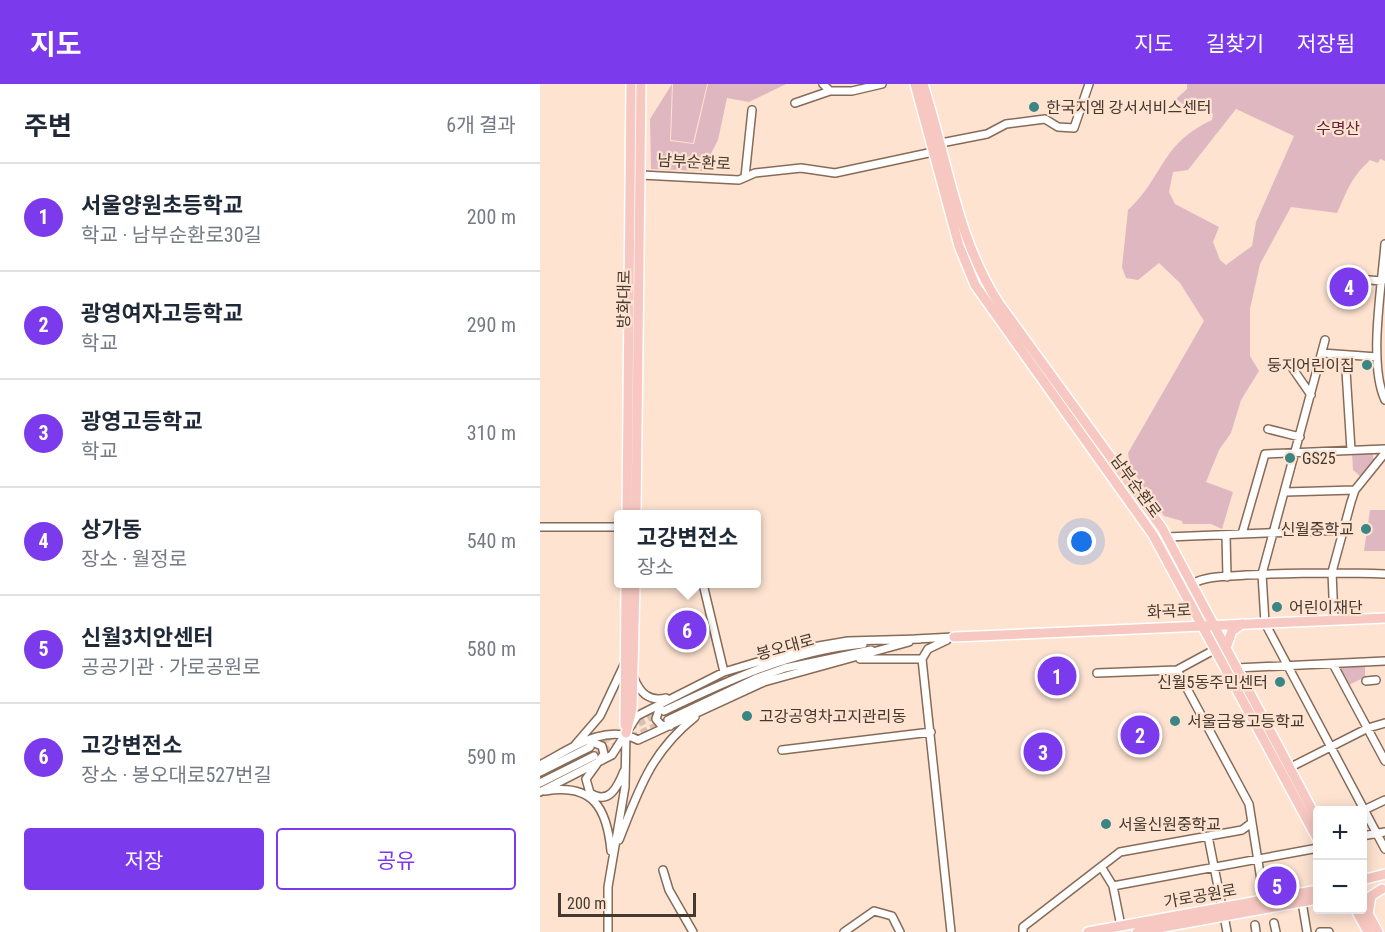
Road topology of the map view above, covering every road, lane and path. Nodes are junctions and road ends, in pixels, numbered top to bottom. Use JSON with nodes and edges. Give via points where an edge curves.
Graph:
{"nodes":[{"id":1,"x":631,"y":84,"type":"edge"},
{"id":2,"x":641,"y":84,"type":"edge"},
{"id":3,"x":823,"y":84,"type":"edge"},
{"id":4,"x":882,"y":84,"type":"edge"},
{"id":5,"x":909,"y":84,"type":"edge"},
{"id":6,"x":915,"y":84,"type":"edge"},
{"id":7,"x":925,"y":84,"type":"edge"},
{"id":8,"x":1089,"y":84,"type":"edge"},
{"id":9,"x":830,"y":91,"type":"junction"},
{"id":10,"x":795,"y":103,"type":"dead end"},
{"id":11,"x":752,"y":110,"type":"dead end"},
{"id":12,"x":926,"y":128,"type":"junction"},
{"id":13,"x":941,"y":143,"type":"junction"},
{"id":14,"x":933,"y":152,"type":"junction"},
{"id":15,"x":641,"y":175,"type":"junction"},
{"id":16,"x":745,"y":177,"type":"junction"},
{"id":17,"x":1385,"y":244,"type":"edge"},
{"id":18,"x":1343,"y":276,"type":"dead end"},
{"id":19,"x":1382,"y":281,"type":"junction"},
{"id":20,"x":1325,"y":340,"type":"dead end"},
{"id":21,"x":1322,"y":353,"type":"junction"},
{"id":22,"x":1346,"y":355,"type":"junction"},
{"id":23,"x":1377,"y":357,"type":"junction"},
{"id":24,"x":1293,"y":369,"type":"dead end"},
{"id":25,"x":1311,"y":395,"type":"junction"},
{"id":26,"x":1385,"y":400,"type":"edge"},
{"id":27,"x":1268,"y":429,"type":"dead end"},
{"id":28,"x":1300,"y":437,"type":"junction"},
{"id":29,"x":1351,"y":450,"type":"junction"},
{"id":30,"x":1385,"y":451,"type":"edge"},
{"id":31,"x":1296,"y":452,"type":"junction"},
{"id":32,"x":1354,"y":490,"type":"junction"},
{"id":33,"x":1285,"y":492,"type":"junction"},
{"id":34,"x":627,"y":510,"type":"edge"},
{"id":35,"x":636,"y":510,"type":"edge"},
{"id":36,"x":540,"y":527,"type":"edge"},
{"id":37,"x":614,"y":527,"type":"edge"},
{"id":38,"x":1343,"y":530,"type":"junction"},
{"id":39,"x":1274,"y":532,"type":"junction"},
{"id":40,"x":1242,"y":534,"type":"junction"},
{"id":41,"x":1226,"y":535,"type":"junction"},
{"id":42,"x":1167,"y":537,"type":"junction"},
{"id":43,"x":1332,"y":572,"type":"junction"},
{"id":44,"x":1262,"y":574,"type":"junction"},
{"id":45,"x":1385,"y":574,"type":"edge"},
{"id":46,"x":1227,"y":577,"type":"junction"},
{"id":47,"x":1177,"y":580,"type":"junction"},
{"id":48,"x":1192,"y":584,"type":"junction"},
{"id":49,"x":626,"y":588,"type":"edge"},
{"id":50,"x":635,"y":588,"type":"edge"},
{"id":51,"x":704,"y":588,"type":"edge"},
{"id":52,"x":1197,"y":595,"type":"junction"},
{"id":53,"x":1385,"y":618,"type":"edge"},
{"id":54,"x":1334,"y":620,"type":"junction"},
{"id":55,"x":1265,"y":622,"type":"junction"},
{"id":56,"x":1243,"y":623,"type":"junction"},
{"id":57,"x":1213,"y":624,"type":"junction"},
{"id":58,"x":1201,"y":625,"type":"junction"},
{"id":59,"x":954,"y":637,"type":"junction"},
{"id":60,"x":920,"y":639,"type":"junction"},
{"id":61,"x":1226,"y":648,"type":"junction"},
{"id":62,"x":1215,"y":651,"type":"junction"},
{"id":63,"x":855,"y":658,"type":"junction"},
{"id":64,"x":1231,"y":658,"type":"junction"},
{"id":65,"x":922,"y":659,"type":"junction"},
{"id":66,"x":1385,"y":661,"type":"edge"},
{"id":67,"x":625,"y":663,"type":"junction"},
{"id":68,"x":1333,"y":664,"type":"junction"},
{"id":69,"x":1288,"y":666,"type":"junction"},
{"id":70,"x":1236,"y":668,"type":"junction"},
{"id":71,"x":1177,"y":670,"type":"junction"},
{"id":72,"x":724,"y":672,"type":"junction"},
{"id":73,"x":1097,"y":673,"type":"dead end"},
{"id":74,"x":633,"y":676,"type":"junction"},
{"id":75,"x":1376,"y":680,"type":"dead end"},
{"id":76,"x":1366,"y":681,"type":"dead end"},
{"id":77,"x":677,"y":696,"type":"junction"},
{"id":78,"x":706,"y":707,"type":"junction"},
{"id":79,"x":663,"y":708,"type":"junction"},
{"id":80,"x":670,"y":723,"type":"junction"},
{"id":81,"x":1385,"y":723,"type":"edge"},
{"id":82,"x":1368,"y":728,"type":"junction"},
{"id":83,"x":931,"y":732,"type":"junction"},
{"id":84,"x":626,"y":733,"type":"junction"},
{"id":85,"x":589,"y":745,"type":"junction"},
{"id":86,"x":1331,"y":747,"type":"junction"},
{"id":87,"x":569,"y":750,"type":"junction"},
{"id":88,"x":782,"y":750,"type":"dead end"},
{"id":89,"x":596,"y":759,"type":"junction"},
{"id":90,"x":1385,"y":760,"type":"edge"},
{"id":91,"x":627,"y":761,"type":"junction"},
{"id":92,"x":540,"y":765,"type":"edge"},
{"id":93,"x":1289,"y":768,"type":"junction"},
{"id":94,"x":540,"y":772,"type":"edge"},
{"id":95,"x":540,"y":783,"type":"edge"},
{"id":96,"x":540,"y":792,"type":"edge"},
{"id":97,"x":1385,"y":800,"type":"edge"},
{"id":98,"x":1362,"y":806,"type":"edge"},
{"id":99,"x":1367,"y":809,"type":"edge"},
{"id":100,"x":1313,"y":813,"type":"edge"},
{"id":101,"x":1367,"y":816,"type":"edge"},
{"id":102,"x":1250,"y":824,"type":"junction"},
{"id":103,"x":1385,"y":832,"type":"edge"},
{"id":104,"x":1313,"y":833,"type":"edge"},
{"id":105,"x":1376,"y":833,"type":"junction"},
{"id":106,"x":1367,"y":835,"type":"edge"},
{"id":107,"x":1208,"y":836,"type":"junction"},
{"id":108,"x":1313,"y":849,"type":"edge"},
{"id":109,"x":1385,"y":849,"type":"edge"},
{"id":110,"x":612,"y":860,"type":"junction"},
{"id":111,"x":1257,"y":860,"type":"junction"},
{"id":112,"x":1102,"y":868,"type":"junction"},
{"id":113,"x":1215,"y":868,"type":"junction"},
{"id":114,"x":663,"y":870,"type":"dead end"},
{"id":115,"x":1385,"y":874,"type":"edge"},
{"id":116,"x":1367,"y":879,"type":"edge"},
{"id":117,"x":1113,"y":886,"type":"junction"},
{"id":118,"x":1384,"y":889,"type":"edge"},
{"id":119,"x":1313,"y":891,"type":"edge"},
{"id":120,"x":1367,"y":891,"type":"edge"},
{"id":121,"x":1264,"y":899,"type":"junction"},
{"id":122,"x":1313,"y":900,"type":"edge"},
{"id":123,"x":1302,"y":902,"type":"junction"},
{"id":124,"x":1223,"y":912,"type":"junction"},
{"id":125,"x":1359,"y":914,"type":"edge"},
{"id":126,"x":1368,"y":914,"type":"joint"},
{"id":127,"x":1274,"y":923,"type":"dead end"},
{"id":128,"x":1121,"y":926,"type":"junction"},
{"id":129,"x":1381,"y":931,"type":"edge"},
{"id":130,"x":608,"y":932,"type":"edge"},
{"id":131,"x":693,"y":932,"type":"edge"},
{"id":132,"x":844,"y":932,"type":"edge"},
{"id":133,"x":900,"y":932,"type":"edge"},
{"id":134,"x":951,"y":932,"type":"edge"},
{"id":135,"x":1023,"y":932,"type":"edge"},
{"id":136,"x":1088,"y":932,"type":"edge"},
{"id":137,"x":1137,"y":932,"type":"edge"},
{"id":138,"x":1227,"y":932,"type":"edge"},
{"id":139,"x":1276,"y":932,"type":"edge"},
{"id":140,"x":1307,"y":932,"type":"edge"},
{"id":141,"x":1320,"y":932,"type":"edge"},
{"id":142,"x":1329,"y":932,"type":"edge"},
{"id":143,"x":1368,"y":932,"type":"edge"}],
"edges":[{"from":1,"to":34,"type":"main road","name":"방화대로"},
{"from":2,"to":15,"type":"main road","name":"방화대로"},
{"from":3,"to":9,"type":"street"},
{"from":4,"to":9,"type":"street"},
{"from":5,"to":12,"type":"main road","name":"남부순환로"},
{"from":6,"to":12,"type":"main road","name":"남부순환로"},
{"from":7,"to":13,"type":"main road","name":"남부순환로"},
{"from":8,"to":13,"type":"street","via":[[1074,128],[1058,127],[1045,119],[1006,124],[987,134]]},
{"from":9,"to":10,"type":"street"},
{"from":11,"to":16,"type":"street","name":"남부순환로"},
{"from":12,"to":14,"type":"main road","name":"남부순환로"},
{"from":13,"to":42,"type":"main road","name":"남부순환로","via":[[967,235],[991,291]]},
{"from":14,"to":16,"type":"street","name":"남부순환로","via":[[835,173],[784,168]]},
{"from":14,"to":47,"type":"main road","name":"남부순환로","via":[[959,246],[975,285],[1153,535]]},
{"from":15,"to":16,"type":"street","name":"남부순환로","via":[[739,180]]},
{"from":15,"to":35,"type":"main road","name":"방화대로"},
{"from":17,"to":19,"type":"street"},
{"from":18,"to":19,"type":"street"},
{"from":19,"to":23,"type":"street"},
{"from":20,"to":21,"type":"street"},
{"from":21,"to":22,"type":"street"},
{"from":21,"to":25,"type":"street"},
{"from":22,"to":23,"type":"street"},
{"from":22,"to":29,"type":"street"},
{"from":23,"to":26,"type":"street"},
{"from":24,"to":25,"type":"street"},
{"from":25,"to":28,"type":"street"},
{"from":27,"to":28,"type":"street"},
{"from":28,"to":31,"type":"street"},
{"from":29,"to":30,"type":"street"},
{"from":29,"to":31,"type":"street"},
{"from":30,"to":32,"type":"street"},
{"from":31,"to":33,"type":"street"},
{"from":31,"to":40,"type":"street","via":[[1265,454]]},
{"from":32,"to":33,"type":"street"},
{"from":32,"to":38,"type":"street"},
{"from":33,"to":39,"type":"street"},
{"from":36,"to":37,"type":"street"},
{"from":38,"to":39,"type":"street"},
{"from":38,"to":43,"type":"street"},
{"from":39,"to":40,"type":"street"},
{"from":39,"to":44,"type":"street"},
{"from":40,"to":41,"type":"street"},
{"from":41,"to":42,"type":"street"},
{"from":41,"to":46,"type":"street"},
{"from":42,"to":48,"type":"main road","name":"남부순환로"},
{"from":43,"to":44,"type":"street"},
{"from":43,"to":45,"type":"street"},
{"from":43,"to":54,"type":"street"},
{"from":44,"to":46,"type":"street"},
{"from":44,"to":55,"type":"street"},
{"from":46,"to":48,"type":"street","via":[[1202,578]]},
{"from":47,"to":52,"type":"main road","via":[[1183,581],[1194,597]]},
{"from":47,"to":58,"type":"main road","name":"남부순환로"},
{"from":48,"to":52,"type":"main road","name":"남부순환로"},
{"from":49,"to":67,"type":"main road"},
{"from":50,"to":74,"type":"main road"},
{"from":51,"to":72,"type":"street"},
{"from":52,"to":57,"type":"main road","name":"남부순환로"},
{"from":53,"to":54,"type":"main road","name":"화곡로"},
{"from":54,"to":55,"type":"main road","name":"화곡로"},
{"from":55,"to":56,"type":"main road","name":"화곡로"},
{"from":55,"to":69,"type":"street"},
{"from":56,"to":57,"type":"main road","name":"화곡로"},
{"from":56,"to":61,"type":"main road","via":[[1232,632]]},
{"from":57,"to":58,"type":"main road","name":"화곡로"},
{"from":57,"to":61,"type":"main road","name":"남부순환로"},
{"from":58,"to":59,"type":"main road","name":"화곡로"},
{"from":58,"to":62,"type":"main road","name":"남부순환로"},
{"from":59,"to":60,"type":"street","name":"봉오대로"},
{"from":59,"to":65,"type":"street","via":[[928,649]]},
{"from":60,"to":63,"type":"street"},
{"from":60,"to":72,"type":"street","via":[[848,641],[810,647]]},
{"from":60,"to":79,"type":"street","name":"봉오대로","via":[[849,646],[794,657]]},
{"from":60,"to":80,"type":"street","name":"봉오대로","via":[[785,668],[729,689]]},
{"from":61,"to":64,"type":"main road","name":"남부순환로"},
{"from":62,"to":64,"type":"main road","via":[[1220,647]]},
{"from":62,"to":71,"type":"street"},
{"from":62,"to":104,"type":"main road","name":"남부순환로"},
{"from":63,"to":65,"type":"street"},
{"from":63,"to":78,"type":"street","via":[[764,682]]},
{"from":64,"to":70,"type":"main road","name":"남부순환로"},
{"from":65,"to":83,"type":"street"},
{"from":66,"to":68,"type":"street"},
{"from":67,"to":84,"type":"main road"},
{"from":67,"to":87,"type":"street","via":[[600,716]]},
{"from":68,"to":69,"type":"street"},
{"from":68,"to":82,"type":"street"},
{"from":69,"to":70,"type":"street"},
{"from":69,"to":86,"type":"street"},
{"from":70,"to":93,"type":"main road","name":"남부순환로"},
{"from":71,"to":73,"type":"street"},
{"from":71,"to":102,"type":"street","via":[[1249,804]]},
{"from":72,"to":77,"type":"street"},
{"from":74,"to":77,"type":"street","via":[[647,697],[658,700]]},
{"from":74,"to":84,"type":"main road","via":[[632,709]]},
{"from":75,"to":76,"type":"street"},
{"from":77,"to":79,"type":"street"},
{"from":78,"to":80,"type":"street"},
{"from":78,"to":110,"type":"street","via":[[670,739],[650,766]]},
{"from":79,"to":80,"type":"street","via":[[657,709],[656,718],[661,725]]},
{"from":79,"to":84,"type":"street","via":[[637,716]]},
{"from":80,"to":84,"type":"street","via":[[638,740]]},
{"from":81,"to":82,"type":"street"},
{"from":82,"to":86,"type":"street"},
{"from":82,"to":90,"type":"street"},
{"from":83,"to":88,"type":"street"},
{"from":83,"to":134,"type":"street"},
{"from":84,"to":85,"type":"street","via":[[603,734]]},
{"from":84,"to":89,"type":"street","via":[[612,755]]},
{"from":84,"to":91,"type":"street"},
{"from":85,"to":87,"type":"street"},
{"from":85,"to":89,"type":"street","via":[[597,742],[603,749]]},
{"from":85,"to":94,"type":"street"},
{"from":86,"to":93,"type":"street"},
{"from":86,"to":98,"type":"street"},
{"from":87,"to":92,"type":"street"},
{"from":89,"to":91,"type":"street","via":[[586,784],[590,794],[600,798],[615,790]]},
{"from":89,"to":95,"type":"street"},
{"from":89,"to":96,"type":"street"},
{"from":91,"to":110,"type":"street"},
{"from":93,"to":100,"type":"main road","name":"남부순환로"},
{"from":96,"to":110,"type":"street","via":[[566,789],[595,802],[606,818]]},
{"from":97,"to":99,"type":"street"},
{"from":101,"to":105,"type":"street"},
{"from":102,"to":107,"type":"street","via":[[1242,830]]},
{"from":102,"to":111,"type":"street"},
{"from":103,"to":105,"type":"street"},
{"from":105,"to":106,"type":"street"},
{"from":105,"to":109,"type":"street"},
{"from":107,"to":112,"type":"street","via":[[1120,852]]},
{"from":107,"to":113,"type":"street"},
{"from":108,"to":111,"type":"street"},
{"from":110,"to":130,"type":"street"},
{"from":111,"to":113,"type":"street"},
{"from":111,"to":121,"type":"street"},
{"from":112,"to":117,"type":"street"},
{"from":112,"to":135,"type":"street","via":[[1023,927]]},
{"from":113,"to":117,"type":"street"},
{"from":113,"to":124,"type":"street"},
{"from":114,"to":131,"type":"street","via":[[672,897]]},
{"from":115,"to":116,"type":"main road"},
{"from":117,"to":128,"type":"street"},
{"from":118,"to":120,"type":"main road"},
{"from":118,"to":126,"type":"main road","via":[[1371,896]]},
{"from":119,"to":121,"type":"main road","name":"가로공원로"},
{"from":121,"to":124,"type":"main road","name":"가로공원로"},
{"from":122,"to":123,"type":"main road","name":"가로공원로"},
{"from":123,"to":124,"type":"main road","name":"가로공원로"},
{"from":123,"to":140,"type":"street"},
{"from":124,"to":128,"type":"main road","name":"가로공원로"},
{"from":124,"to":137,"type":"main road","name":"가로공원로"},
{"from":124,"to":138,"type":"street","name":"가로공원로"},
{"from":125,"to":143,"type":"main road"},
{"from":126,"to":129,"type":"main road"},
{"from":127,"to":139,"type":"street"},
{"from":128,"to":136,"type":"main road","name":"가로공원로"},
{"from":132,"to":133,"type":"street","via":[[874,911],[892,916]]},
{"from":141,"to":142,"type":"street"}]}
